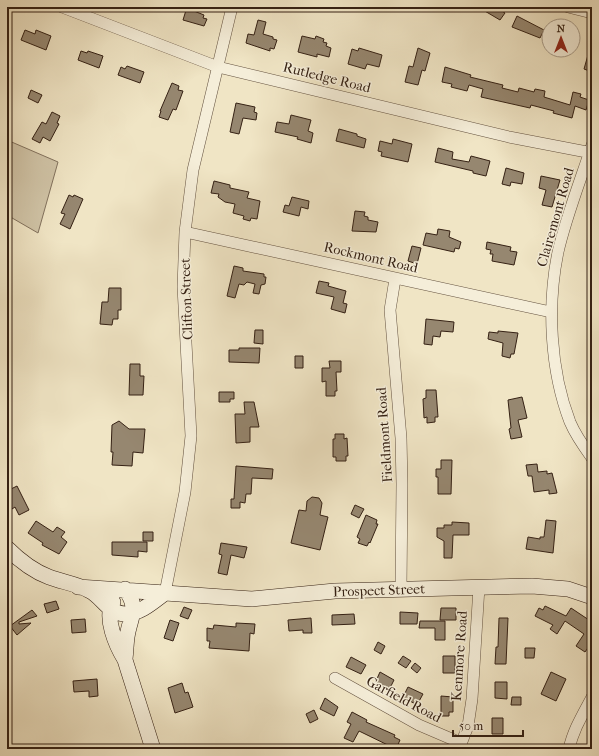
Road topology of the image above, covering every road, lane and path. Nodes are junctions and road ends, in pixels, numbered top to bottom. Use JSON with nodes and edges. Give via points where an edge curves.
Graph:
{"nodes":[{"id":1,"x":62,"y":7,"type":"edge"},
{"id":2,"x":232,"y":7,"type":"edge"},
{"id":3,"x":568,"y":7,"type":"edge"},
{"id":4,"x":592,"y":12,"type":"edge"},
{"id":5,"x":218,"y":67,"type":"junction"},
{"id":6,"x":591,"y":150,"type":"edge"},
{"id":7,"x":185,"y":232,"type":"junction"},
{"id":8,"x":395,"y":279,"type":"junction"},
{"id":9,"x":551,"y":312,"type":"junction"},
{"id":10,"x":592,"y":458,"type":"edge"},
{"id":11,"x":7,"y":548,"type":"edge"},
{"id":12,"x":78,"y":586,"type":"junction"},
{"id":13,"x":479,"y":587,"type":"junction"},
{"id":14,"x":125,"y":589,"type":"junction"},
{"id":15,"x":401,"y":589,"type":"junction"},
{"id":16,"x":165,"y":593,"type":"junction"},
{"id":17,"x":592,"y":597,"type":"edge"},
{"id":18,"x":110,"y":609,"type":"junction"},
{"id":19,"x":134,"y":612,"type":"junction"},
{"id":20,"x":125,"y":660,"type":"junction"},
{"id":21,"x":335,"y":678,"type":"dead end"},
{"id":22,"x":592,"y":697,"type":"edge"},
{"id":23,"x":460,"y":746,"type":"edge"},
{"id":24,"x":153,"y":749,"type":"edge"},
{"id":25,"x":569,"y":749,"type":"edge"}],
"edges":[{"from":1,"to":5,"type":"street","name":"Rutledge Road"},
{"from":2,"to":5,"type":"street","name":"Clifton Street"},
{"from":3,"to":4,"type":"street"},
{"from":5,"to":6,"type":"street","name":"Rutledge Road","via":[[509,137]]},
{"from":5,"to":7,"type":"street","name":"Clifton Street","via":[[193,170]]},
{"from":6,"to":9,"type":"street","name":"Clairemont Road","via":[[558,250]]},
{"from":7,"to":8,"type":"street","name":"Rockmont Road"},
{"from":7,"to":16,"type":"street","name":"Clifton Street","via":[[183,287],[191,436],[185,492]]},
{"from":8,"to":9,"type":"street","name":"Rockmont Road"},
{"from":8,"to":15,"type":"street","name":"Fieldmont Road","via":[[390,310],[402,469]]},
{"from":9,"to":10,"type":"street","name":"Clairemont Road","via":[[553,348],[564,401],[570,422]]},
{"from":11,"to":12,"type":"street","name":"Prospect Street","via":[[35,570]]},
{"from":12,"to":14,"type":"street","name":"Prospect Street"},
{"from":12,"to":18,"type":"street","name":"Prospect Street","via":[[91,592]]},
{"from":13,"to":15,"type":"street","name":"Prospect Street"},
{"from":13,"to":17,"type":"street","name":"Prospect Street","via":[[545,586]]},
{"from":13,"to":23,"type":"street","name":"Kenmore Road","via":[[472,699],[468,726]]},
{"from":14,"to":16,"type":"street","name":"Prospect Street"},
{"from":14,"to":18,"type":"street"},
{"from":14,"to":19,"type":"street","via":[[132,600]]},
{"from":15,"to":16,"type":"street","name":"Prospect Street","via":[[335,591],[252,599]]},
{"from":16,"to":19,"type":"street"},
{"from":18,"to":19,"type":"street","via":[[121,613]]},
{"from":18,"to":20,"type":"street","via":[[111,623]]},
{"from":19,"to":20,"type":"street","via":[[127,637]]},
{"from":20,"to":24,"type":"street"},
{"from":21,"to":23,"type":"street","name":"Garfield Road"},
{"from":22,"to":25,"type":"street"}]}
